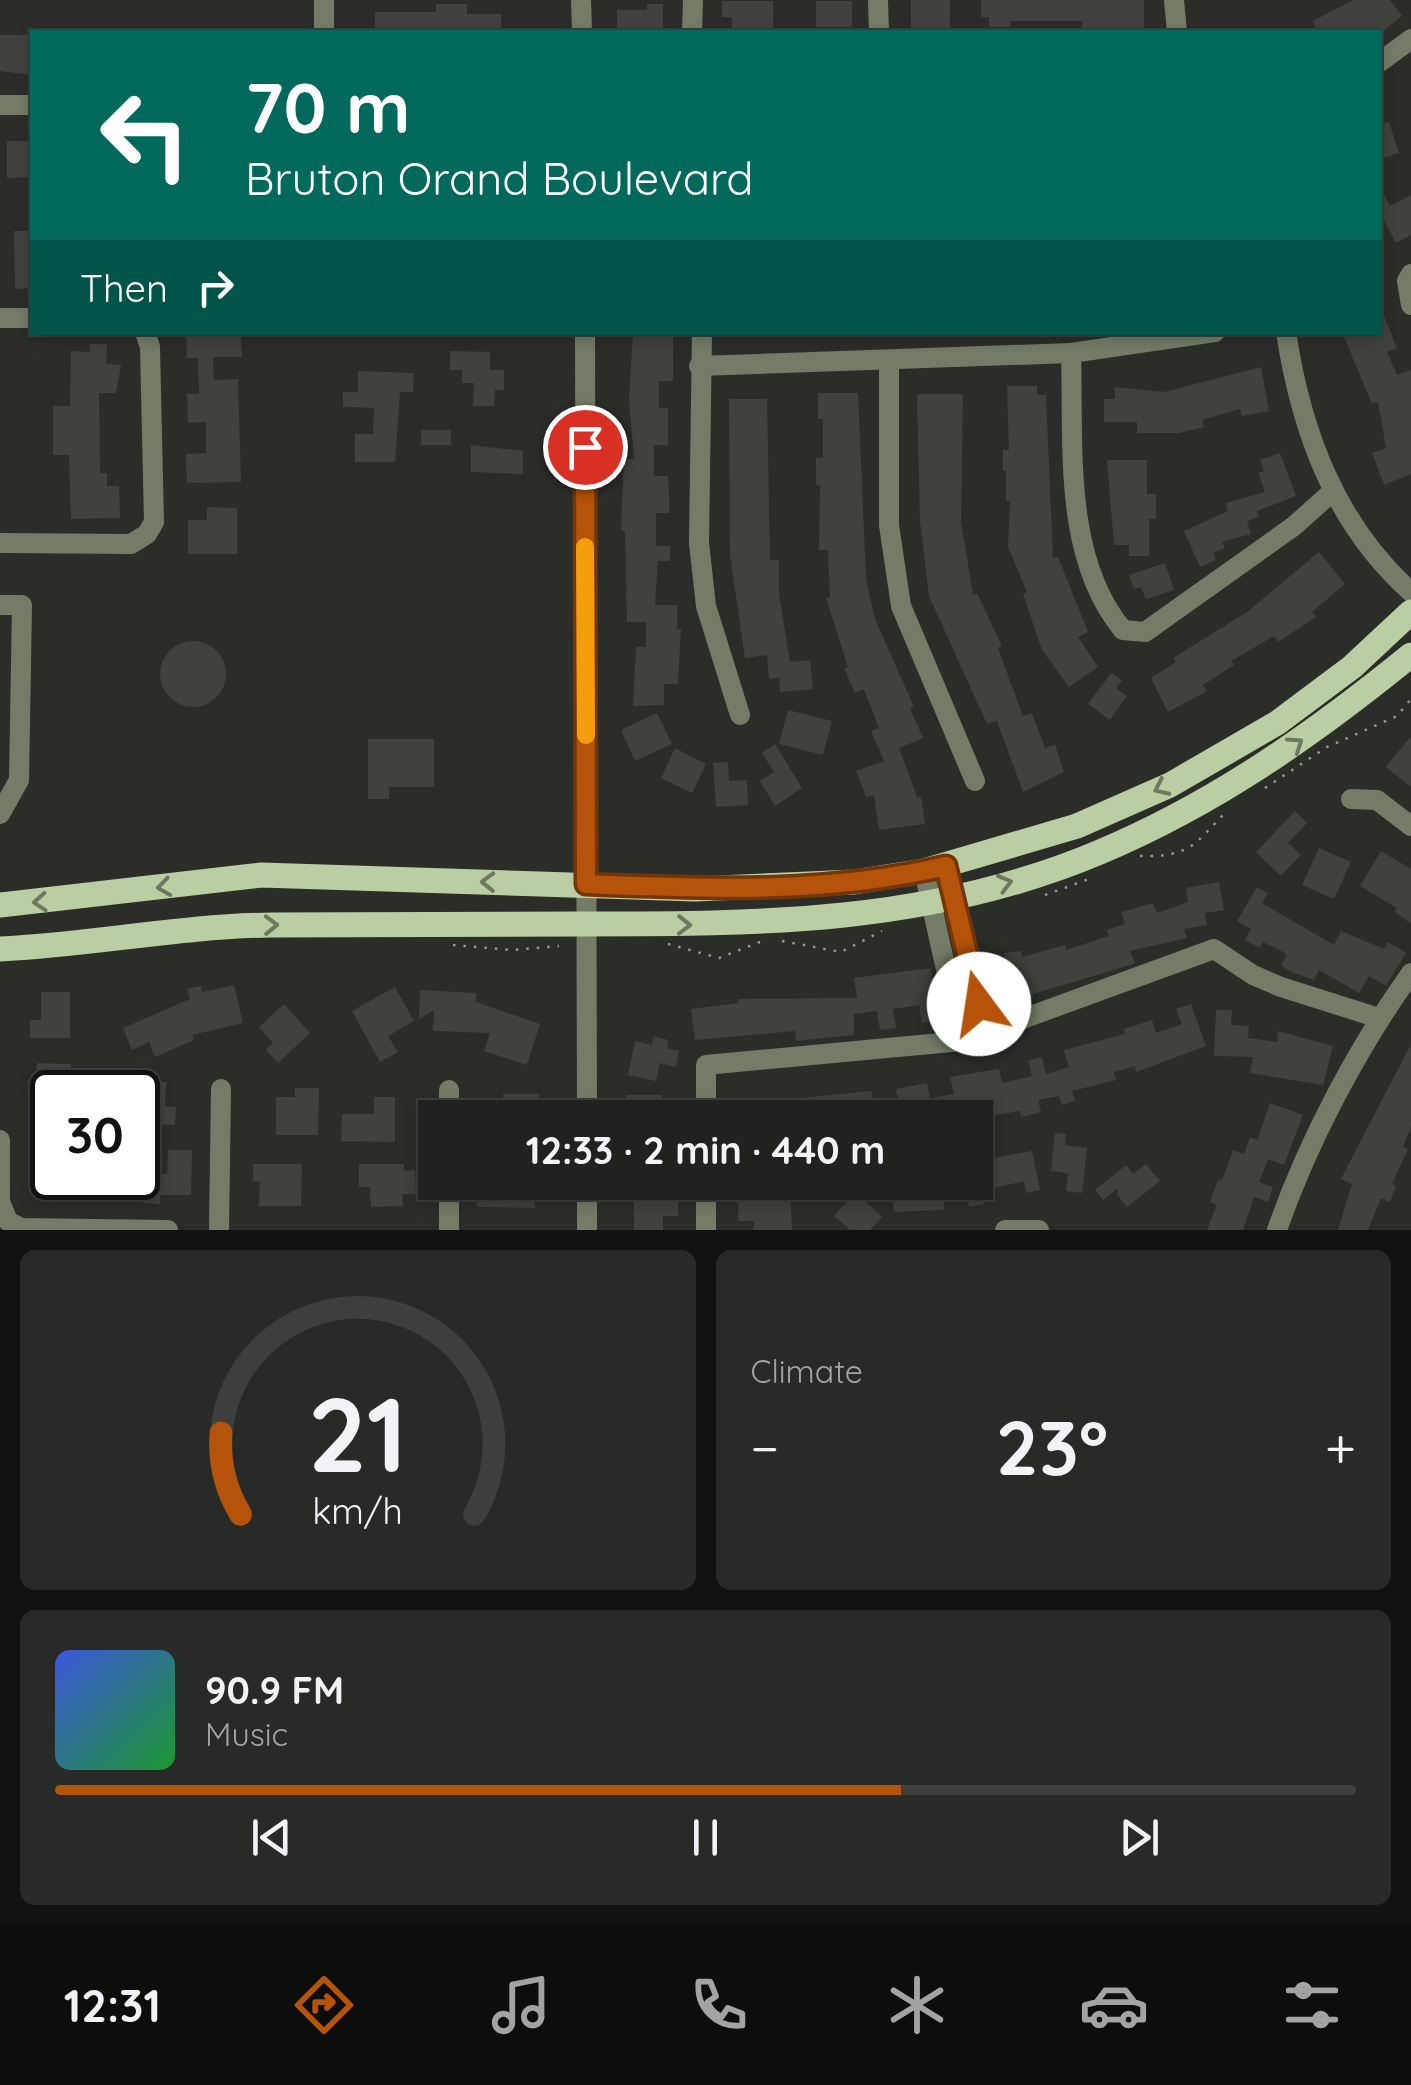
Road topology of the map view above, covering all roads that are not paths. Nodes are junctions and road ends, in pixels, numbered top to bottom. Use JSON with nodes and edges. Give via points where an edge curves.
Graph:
{"nodes":[{"id":1,"x":324,"y":0,"type":"edge"},
{"id":2,"x":581,"y":0,"type":"edge"},
{"id":3,"x":692,"y":0,"type":"edge"},
{"id":4,"x":878,"y":0,"type":"edge"},
{"id":5,"x":1174,"y":0,"type":"edge"},
{"id":6,"x":324,"y":30,"type":"edge"},
{"id":7,"x":582,"y":30,"type":"edge"},
{"id":8,"x":692,"y":30,"type":"edge"},
{"id":9,"x":879,"y":30,"type":"edge"},
{"id":10,"x":1176,"y":30,"type":"edge"},
{"id":11,"x":1411,"y":39,"type":"edge"},
{"id":12,"x":1382,"y":61,"type":"edge"},
{"id":13,"x":30,"y":105,"type":"edge"},
{"id":14,"x":0,"y":106,"type":"edge"},
{"id":15,"x":1409,"y":278,"type":"edge"},
{"id":16,"x":1411,"y":305,"type":"edge"},
{"id":17,"x":0,"y":318,"type":"edge"},
{"id":18,"x":30,"y":318,"type":"edge"},
{"id":19,"x":146,"y":335,"type":"edge"},
{"id":20,"x":584,"y":335,"type":"edge"},
{"id":21,"x":702,"y":335,"type":"edge"},
{"id":22,"x":1194,"y":335,"type":"edge"},
{"id":23,"x":1286,"y":335,"type":"edge"},
{"id":24,"x":1071,"y":353,"type":"junction"},
{"id":25,"x":888,"y":363,"type":"junction"},
{"id":26,"x":699,"y":366,"type":"junction"},
{"id":27,"x":1332,"y":492,"type":"junction"},
{"id":28,"x":0,"y":543,"type":"edge"},
{"id":29,"x":1411,"y":592,"type":"edge"},
{"id":30,"x":0,"y":605,"type":"edge"},
{"id":31,"x":1411,"y":612,"type":"edge"},
{"id":32,"x":1411,"y":655,"type":"edge"},
{"id":33,"x":740,"y":714,"type":"dead end"},
{"id":34,"x":975,"y":781,"type":"dead end"},
{"id":35,"x":1351,"y":799,"type":"dead end"},
{"id":36,"x":0,"y":814,"type":"edge"},
{"id":37,"x":1411,"y":826,"type":"edge"},
{"id":38,"x":935,"y":868,"type":"junction"},
{"id":39,"x":586,"y":884,"type":"junction"},
{"id":40,"x":941,"y":899,"type":"junction"},
{"id":41,"x":0,"y":905,"type":"edge"},
{"id":42,"x":586,"y":924,"type":"junction"},
{"id":43,"x":0,"y":950,"type":"edge"},
{"id":44,"x":1411,"y":973,"type":"edge"},
{"id":45,"x":1380,"y":1018,"type":"junction"},
{"id":46,"x":986,"y":1035,"type":"junction"},
{"id":47,"x":962,"y":1041,"type":"junction"},
{"id":48,"x":221,"y":1089,"type":"dead end"},
{"id":49,"x":449,"y":1090,"type":"dead end"},
{"id":50,"x":449,"y":1100,"type":"edge"},
{"id":51,"x":587,"y":1100,"type":"edge"},
{"id":52,"x":706,"y":1100,"type":"edge"},
{"id":53,"x":0,"y":1140,"type":"edge"},
{"id":54,"x":449,"y":1200,"type":"edge"},
{"id":55,"x":587,"y":1200,"type":"edge"},
{"id":56,"x":706,"y":1200,"type":"edge"},
{"id":57,"x":0,"y":1201,"type":"edge"},
{"id":58,"x":168,"y":1230,"type":"edge"},
{"id":59,"x":219,"y":1230,"type":"edge"},
{"id":60,"x":448,"y":1230,"type":"edge"},
{"id":61,"x":587,"y":1230,"type":"edge"},
{"id":62,"x":706,"y":1230,"type":"edge"},
{"id":63,"x":1005,"y":1230,"type":"edge"},
{"id":64,"x":1039,"y":1230,"type":"edge"},
{"id":65,"x":1277,"y":1230,"type":"edge"}],
"edges":[{"from":1,"to":6,"type":"street"},
{"from":2,"to":7,"type":"street"},
{"from":3,"to":8,"type":"street"},
{"from":4,"to":9,"type":"street"},
{"from":5,"to":10,"type":"street"},
{"from":11,"to":12,"type":"street"},
{"from":13,"to":14,"type":"street"},
{"from":15,"to":16,"type":"street"},
{"from":17,"to":18,"type":"street"},
{"from":19,"to":28,"type":"street","via":[[154,522],[147,534],[131,544]]},
{"from":20,"to":39,"type":"street"},
{"from":21,"to":26,"type":"street"},
{"from":22,"to":24,"type":"street"},
{"from":23,"to":27,"type":"street","via":[[1294,383]]},
{"from":24,"to":25,"type":"street"},
{"from":24,"to":27,"type":"street","via":[[1078,518],[1098,582],[1123,630],[1145,632]]},
{"from":25,"to":26,"type":"street"},
{"from":25,"to":34,"type":"street","via":[[888,525],[901,606]]},
{"from":26,"to":33,"type":"street","via":[[699,543],[706,606]]},
{"from":27,"to":29,"type":"street"},
{"from":30,"to":36,"type":"street","via":[[22,605],[19,780]]},
{"from":31,"to":38,"type":"main road","one_way":true,"via":[[1352,667],[1276,723],[1170,785],[1077,826]]},
{"from":40,"to":32,"type":"main road","one_way":true,"via":[[1098,853],[1191,810],[1330,722]]},
{"from":35,"to":37,"type":"street","via":[[1377,800]]},
{"from":38,"to":39,"type":"main road","via":[[782,886]]},
{"from":38,"to":40,"type":"street"},
{"from":39,"to":41,"type":"main road","one_way":true,"via":[[261,875]]},
{"from":39,"to":42,"type":"street"},
{"from":42,"to":40,"type":"main road","one_way":true,"via":[[812,922]]},
{"from":40,"to":46,"type":"street"},
{"from":40,"to":47,"type":"street"},
{"from":43,"to":42,"type":"main road","one_way":true,"via":[[265,925]]},
{"from":42,"to":51,"type":"street"},
{"from":44,"to":45,"type":"street"},
{"from":45,"to":46,"type":"street","via":[[1281,988],[1214,949]]},
{"from":45,"to":65,"type":"street"},
{"from":46,"to":47,"type":"street"},
{"from":47,"to":52,"type":"street","via":[[706,1065]]},
{"from":48,"to":59,"type":"street"},
{"from":49,"to":50,"type":"street"},
{"from":53,"to":57,"type":"street"},
{"from":54,"to":60,"type":"street"},
{"from":55,"to":61,"type":"street"},
{"from":56,"to":62,"type":"street"},
{"from":57,"to":58,"type":"street","via":[[8,1220],[22,1228]]},
{"from":63,"to":64,"type":"street"}]}
